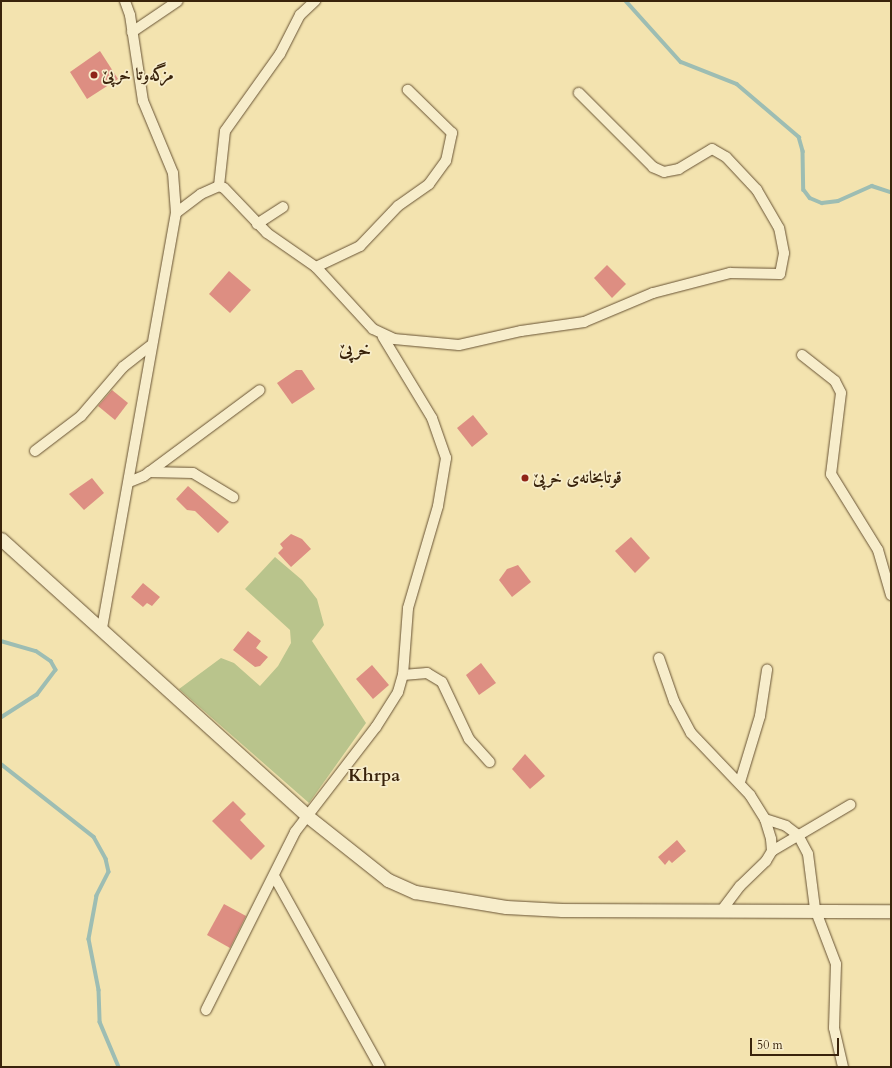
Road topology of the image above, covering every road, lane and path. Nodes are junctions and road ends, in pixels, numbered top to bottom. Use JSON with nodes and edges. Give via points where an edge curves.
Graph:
{"nodes":[{"id":1,"x":125,"y":1,"type":"edge"},
{"id":2,"x":178,"y":1,"type":"edge"},
{"id":3,"x":315,"y":1,"type":"edge"},
{"id":4,"x":132,"y":32,"type":"junction"},
{"id":5,"x":408,"y":90,"type":"dead end"},
{"id":6,"x":579,"y":93,"type":"dead end"},
{"id":7,"x":219,"y":186,"type":"junction"},
{"id":8,"x":283,"y":207,"type":"dead end"},
{"id":9,"x":176,"y":213,"type":"junction"},
{"id":10,"x":257,"y":224,"type":"junction"},
{"id":11,"x":316,"y":267,"type":"junction"},
{"id":12,"x":383,"y":336,"type":"junction"},
{"id":13,"x":150,"y":346,"type":"junction"},
{"id":14,"x":802,"y":355,"type":"dead end"},
{"id":15,"x":260,"y":390,"type":"dead end"},
{"id":16,"x":35,"y":451,"type":"dead end"},
{"id":17,"x":148,"y":472,"type":"junction"},
{"id":18,"x":129,"y":482,"type":"junction"},
{"id":19,"x":233,"y":497,"type":"dead end"},
{"id":20,"x":1,"y":539,"type":"edge"},
{"id":21,"x":891,"y":594,"type":"edge"},
{"id":22,"x":102,"y":628,"type":"junction"},
{"id":23,"x":659,"y":658,"type":"dead end"},
{"id":24,"x":767,"y":670,"type":"dead end"},
{"id":25,"x":403,"y":676,"type":"junction"},
{"id":26,"x":490,"y":762,"type":"dead end"},
{"id":27,"x":740,"y":782,"type":"junction"},
{"id":28,"x":850,"y":804,"type":"dead end"},
{"id":29,"x":306,"y":815,"type":"junction"},
{"id":30,"x":765,"y":819,"type":"junction"},
{"id":31,"x":798,"y":835,"type":"junction"},
{"id":32,"x":772,"y":851,"type":"junction"},
{"id":33,"x":274,"y":876,"type":"junction"},
{"id":34,"x":815,"y":909,"type":"junction"},
{"id":35,"x":722,"y":910,"type":"junction"},
{"id":36,"x":891,"y":911,"type":"edge"},
{"id":37,"x":206,"y":1010,"type":"dead end"},
{"id":38,"x":380,"y":1067,"type":"edge"},
{"id":39,"x":843,"y":1067,"type":"edge"}],
"edges":[{"from":1,"to":4,"type":"street"},
{"from":2,"to":4,"type":"street"},
{"from":3,"to":7,"type":"street","via":[[300,15],[280,54],[225,131]]},
{"from":4,"to":9,"type":"street","via":[[143,101],[173,173]]},
{"from":5,"to":11,"type":"street","via":[[452,133],[446,161],[429,184],[390,213],[360,246]]},
{"from":6,"to":12,"type":"street","via":[[653,167],[664,172],[679,169],[712,149],[726,157],[757,190],[779,228],[784,253],[780,274],[730,273],[653,293],[584,322],[521,331],[460,345]]},
{"from":7,"to":9,"type":"street","via":[[201,194]]},
{"from":7,"to":10,"type":"street","via":[[241,203]]},
{"from":8,"to":10,"type":"street"},
{"from":9,"to":13,"type":"street"},
{"from":10,"to":11,"type":"street"},
{"from":11,"to":12,"type":"street"},
{"from":12,"to":25,"type":"street","via":[[432,418],[446,458],[438,506],[408,608]]},
{"from":13,"to":16,"type":"street","via":[[123,367],[81,416]]},
{"from":13,"to":18,"type":"street"},
{"from":14,"to":21,"type":"street","via":[[835,381],[841,393],[831,474],[878,550]]},
{"from":15,"to":17,"type":"street"},
{"from":17,"to":18,"type":"street"},
{"from":17,"to":19,"type":"street","via":[[193,473]]},
{"from":18,"to":22,"type":"street"},
{"from":20,"to":22,"type":"street"},
{"from":22,"to":29,"type":"street"},
{"from":23,"to":27,"type":"street","via":[[674,702],[691,733]]},
{"from":24,"to":27,"type":"street","via":[[760,716]]},
{"from":25,"to":26,"type":"street","via":[[427,673],[442,682],[468,739]]},
{"from":25,"to":29,"type":"street","via":[[398,692],[376,727]]},
{"from":27,"to":30,"type":"street"},
{"from":28,"to":31,"type":"street"},
{"from":29,"to":33,"type":"street"},
{"from":29,"to":35,"type":"street","via":[[383,876],[416,892],[506,907]]},
{"from":30,"to":31,"type":"street","via":[[786,826]]},
{"from":30,"to":32,"type":"street"},
{"from":31,"to":32,"type":"street"},
{"from":31,"to":34,"type":"street","via":[[808,854]]},
{"from":32,"to":35,"type":"street"},
{"from":33,"to":37,"type":"street"},
{"from":33,"to":38,"type":"street"},
{"from":34,"to":35,"type":"street"},
{"from":34,"to":36,"type":"street"},
{"from":34,"to":39,"type":"street","via":[[836,964],[834,1028]]}]}
